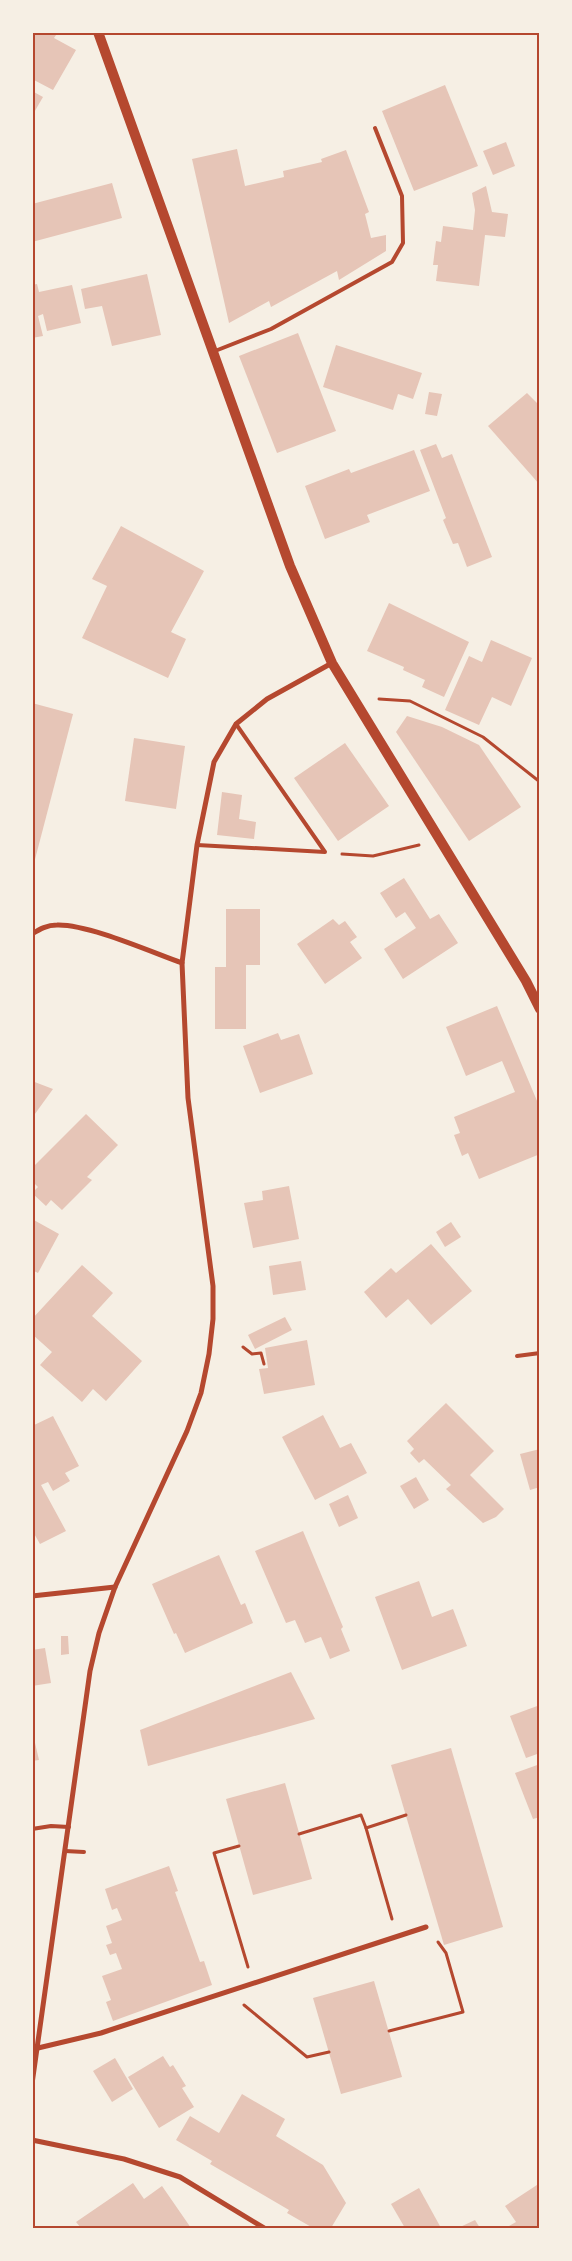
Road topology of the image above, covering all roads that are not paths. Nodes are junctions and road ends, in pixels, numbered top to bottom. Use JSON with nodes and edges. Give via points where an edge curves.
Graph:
{"nodes":[{"id":1,"x":98,"y":32,"type":"edge"},
{"id":2,"x":375,"y":128,"type":"dead end"},
{"id":3,"x":212,"y":352,"type":"junction"},
{"id":4,"x":332,"y":663,"type":"junction"},
{"id":5,"x":236,"y":724,"type":"junction"},
{"id":6,"x":197,"y":845,"type":"junction"},
{"id":7,"x":32,"y":934,"type":"edge"},
{"id":8,"x":182,"y":963,"type":"junction"},
{"id":9,"x":540,"y":1009,"type":"edge"},
{"id":10,"x":540,"y":1352,"type":"edge"},
{"id":11,"x":517,"y":1356,"type":"dead end"},
{"id":12,"x":115,"y":1587,"type":"junction"},
{"id":13,"x":32,"y":1596,"type":"edge"},
{"id":14,"x":69,"y":1827,"type":"junction"},
{"id":15,"x":32,"y":1829,"type":"edge"},
{"id":16,"x":65,"y":1851,"type":"junction"},
{"id":17,"x":84,"y":1852,"type":"dead end"},
{"id":18,"x":426,"y":1927,"type":"road end"},
{"id":19,"x":38,"y":2048,"type":"junction"},
{"id":20,"x":32,"y":2084,"type":"edge"},
{"id":21,"x":32,"y":2140,"type":"edge"},
{"id":22,"x":264,"y":2228,"type":"edge"}],
"edges":[{"from":1,"to":3,"type":"main road"},
{"from":2,"to":3,"type":"lane","via":[[402,196],[403,243],[392,262],[271,329]]},
{"from":3,"to":4,"type":"main road","via":[[290,566]]},
{"from":4,"to":5,"type":"street","via":[[267,699]]},
{"from":4,"to":9,"type":"main road"},
{"from":5,"to":6,"type":"street","via":[[214,762]]},
{"from":5,"to":6,"type":"lane","via":[[324,852]]},
{"from":6,"to":8,"type":"street"},
{"from":7,"to":8,"type":"street","via":[[57,924],[79,927]]},
{"from":8,"to":12,"type":"street","via":[[188,1098],[214,1286],[213,1319],[201,1393],[187,1431]]},
{"from":10,"to":11,"type":"lane"},
{"from":12,"to":13,"type":"street"},
{"from":12,"to":14,"type":"street","via":[[90,1671]]},
{"from":14,"to":15,"type":"lane"},
{"from":14,"to":16,"type":"street"},
{"from":16,"to":17,"type":"lane"},
{"from":16,"to":19,"type":"street"},
{"from":18,"to":19,"type":"street","via":[[101,2033]]},
{"from":19,"to":20,"type":"street"},
{"from":21,"to":22,"type":"street","via":[[124,2158],[180,2177]]}]}
